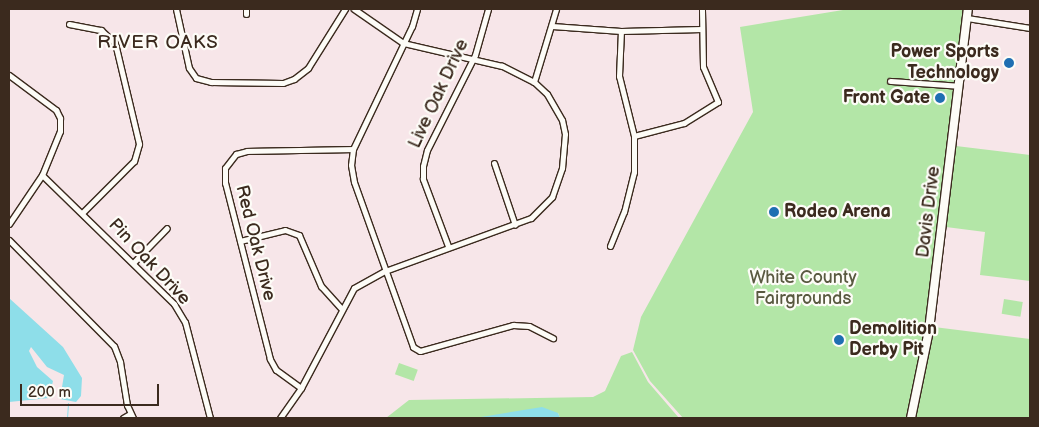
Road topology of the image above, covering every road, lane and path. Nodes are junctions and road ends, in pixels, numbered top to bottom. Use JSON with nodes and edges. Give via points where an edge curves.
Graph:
{"nodes":[{"id":1,"x":176,"y":9,"type":"edge"},
{"id":2,"x":345,"y":9,"type":"edge"},
{"id":3,"x":354,"y":9,"type":"edge"},
{"id":4,"x":417,"y":9,"type":"edge"},
{"id":5,"x":488,"y":9,"type":"edge"},
{"id":6,"x":556,"y":9,"type":"edge"},
{"id":7,"x":702,"y":9,"type":"edge"},
{"id":8,"x":968,"y":9,"type":"edge"},
{"id":9,"x":967,"y":18,"type":"junction"},
{"id":10,"x":69,"y":24,"type":"dead end"},
{"id":11,"x":552,"y":26,"type":"junction"},
{"id":12,"x":1030,"y":28,"type":"edge"},
{"id":13,"x":702,"y":29,"type":"junction"},
{"id":14,"x":621,"y":31,"type":"junction"},
{"id":15,"x":403,"y":43,"type":"junction"},
{"id":16,"x":472,"y":59,"type":"junction"},
{"id":17,"x":9,"y":75,"type":"edge"},
{"id":18,"x":890,"y":81,"type":"dead end"},
{"id":19,"x":534,"y":82,"type":"junction"},
{"id":20,"x":959,"y":86,"type":"junction"},
{"id":21,"x":634,"y":136,"type":"junction"},
{"id":22,"x":353,"y":149,"type":"junction"},
{"id":23,"x":494,"y":163,"type":"dead end"},
{"id":24,"x":42,"y":175,"type":"junction"},
{"id":25,"x":83,"y":212,"type":"junction"},
{"id":26,"x":9,"y":224,"type":"edge"},
{"id":27,"x":515,"y":225,"type":"junction"},
{"id":28,"x":166,"y":228,"type":"dead end"},
{"id":29,"x":9,"y":240,"type":"edge"},
{"id":30,"x":240,"y":241,"type":"junction"},
{"id":31,"x":448,"y":246,"type":"junction"},
{"id":32,"x":610,"y":246,"type":"dead end"},
{"id":33,"x":134,"y":262,"type":"junction"},
{"id":34,"x":385,"y":271,"type":"junction"},
{"id":35,"x":341,"y":308,"type":"junction"},
{"id":36,"x":553,"y":338,"type":"dead end"},
{"id":37,"x":301,"y":388,"type":"junction"},
{"id":38,"x":132,"y":416,"type":"edge"},
{"id":39,"x":123,"y":418,"type":"edge"},
{"id":40,"x":210,"y":418,"type":"edge"},
{"id":41,"x":280,"y":418,"type":"edge"},
{"id":42,"x":911,"y":418,"type":"edge"}],
"edges":[{"from":1,"to":2,"type":"street","via":[[189,68],[196,78],[212,82],[283,83],[308,68]]},
{"from":3,"to":15,"type":"street"},
{"from":4,"to":15,"type":"street"},
{"from":5,"to":16,"type":"street","name":"Live Oak Drive"},
{"from":6,"to":11,"type":"street"},
{"from":7,"to":13,"type":"street"},
{"from":8,"to":9,"type":"street","name":"Davis Drive"},
{"from":9,"to":12,"type":"street"},
{"from":9,"to":20,"type":"street","name":"Davis Drive"},
{"from":10,"to":25,"type":"street","via":[[100,30],[115,42],[139,144],[134,161]]},
{"from":11,"to":14,"type":"street"},
{"from":11,"to":19,"type":"street"},
{"from":13,"to":14,"type":"street"},
{"from":13,"to":21,"type":"street","via":[[705,77],[718,102],[684,123]]},
{"from":14,"to":21,"type":"street","via":[[619,76]]},
{"from":15,"to":16,"type":"street"},
{"from":15,"to":22,"type":"street"},
{"from":16,"to":19,"type":"street","via":[[517,72]]},
{"from":16,"to":31,"type":"street","name":"Live Oak Drive","via":[[422,166],[423,179]]},
{"from":17,"to":24,"type":"street","via":[[56,110],[60,118],[60,132]]},
{"from":18,"to":20,"type":"street"},
{"from":19,"to":27,"type":"street","via":[[547,94],[562,120],[564,152],[552,196],[541,210]]},
{"from":20,"to":42,"type":"street","name":"Davis Drive","via":[[929,330]]},
{"from":21,"to":32,"type":"street","via":[[633,179]]},
{"from":22,"to":30,"type":"street","name":"Red Oak Drive","via":[[248,150],[231,158],[224,178]]},
{"from":22,"to":34,"type":"street","via":[[354,182]]},
{"from":23,"to":27,"type":"street"},
{"from":24,"to":25,"type":"street","name":"Pin Oak Drive"},
{"from":24,"to":26,"type":"street"},
{"from":25,"to":33,"type":"street","name":"Pin Oak Drive"},
{"from":27,"to":31,"type":"street"},
{"from":28,"to":33,"type":"street"},
{"from":29,"to":38,"type":"street","via":[[114,346]]},
{"from":30,"to":35,"type":"street","via":[[285,230],[299,235],[321,286]]},
{"from":30,"to":37,"type":"street","name":"Red Oak Drive","via":[[270,359],[285,379]]},
{"from":31,"to":34,"type":"street"},
{"from":33,"to":40,"type":"street","name":"Pin Oak Drive","via":[[174,304],[185,322]]},
{"from":34,"to":35,"type":"street","via":[[354,288]]},
{"from":34,"to":36,"type":"street","via":[[416,350],[513,325],[529,326]]},
{"from":35,"to":37,"type":"street"},
{"from":37,"to":41,"type":"street"},
{"from":38,"to":39,"type":"street"}]}
